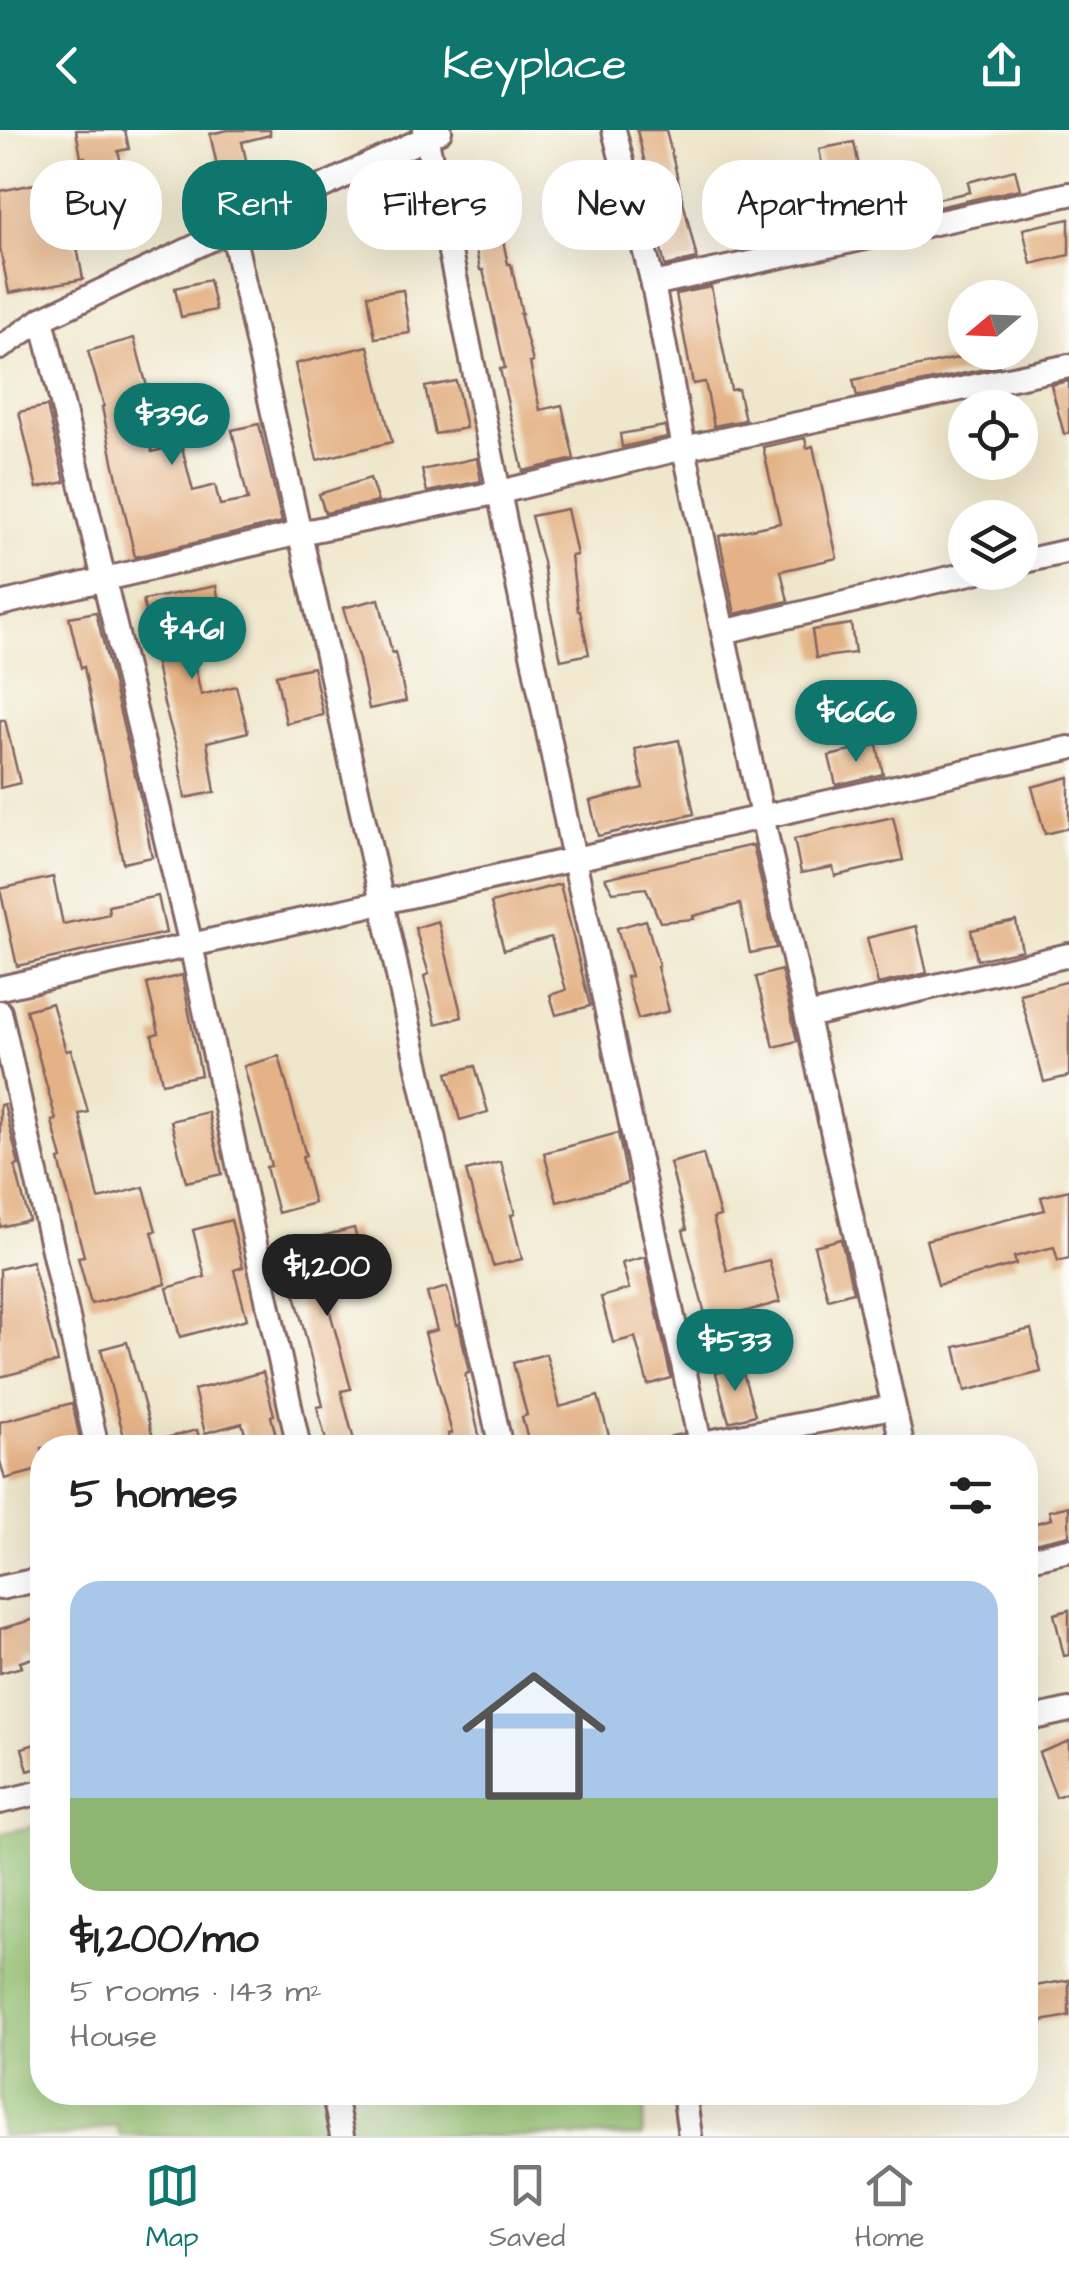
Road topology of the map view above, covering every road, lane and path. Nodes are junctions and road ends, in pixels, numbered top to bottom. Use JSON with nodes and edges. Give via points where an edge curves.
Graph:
{"nodes":[{"id":1,"x":614,"y":130,"type":"edge"},
{"id":2,"x":431,"y":132,"type":"edge"},
{"id":3,"x":327,"y":183,"type":"edge"},
{"id":4,"x":1069,"y":194,"type":"edge"},
{"id":5,"x":189,"y":250,"type":"edge"},
{"id":6,"x":236,"y":250,"type":"edge"},
{"id":7,"x":653,"y":284,"type":"junction"},
{"id":8,"x":42,"y":319,"type":"junction"},
{"id":9,"x":0,"y":348,"type":"edge"},
{"id":10,"x":1069,"y":366,"type":"edge"},
{"id":11,"x":684,"y":448,"type":"junction"},
{"id":12,"x":500,"y":492,"type":"junction"},
{"id":13,"x":300,"y":533,"type":"junction"},
{"id":14,"x":1069,"y":551,"type":"edge"},
{"id":15,"x":1038,"y":558,"type":"edge"},
{"id":16,"x":948,"y":578,"type":"edge"},
{"id":17,"x":104,"y":580,"type":"junction"},
{"id":18,"x":0,"y":604,"type":"edge"},
{"id":19,"x":724,"y":632,"type":"junction"},
{"id":20,"x":1069,"y":748,"type":"edge"},
{"id":21,"x":762,"y":816,"type":"junction"},
{"id":22,"x":574,"y":859,"type":"junction"},
{"id":23,"x":382,"y":902,"type":"junction"},
{"id":24,"x":191,"y":946,"type":"junction"},
{"id":25,"x":1069,"y":955,"type":"edge"},
{"id":26,"x":0,"y":988,"type":"edge"},
{"id":27,"x":0,"y":1012,"type":"edge"},
{"id":28,"x":806,"y":1016,"type":"junction"},
{"id":29,"x":893,"y":1406,"type":"junction"},
{"id":30,"x":94,"y":1435,"type":"edge"},
{"id":31,"x":296,"y":1435,"type":"edge"},
{"id":32,"x":498,"y":1435,"type":"edge"},
{"id":33,"x":698,"y":1435,"type":"edge"},
{"id":34,"x":742,"y":1435,"type":"edge"},
{"id":35,"x":901,"y":1435,"type":"edge"},
{"id":36,"x":1069,"y":1550,"type":"edge"},
{"id":37,"x":1038,"y":1557,"type":"edge"},
{"id":38,"x":30,"y":1582,"type":"edge"},
{"id":39,"x":0,"y":1588,"type":"edge"},
{"id":40,"x":1069,"y":1710,"type":"edge"},
{"id":41,"x":1038,"y":1717,"type":"edge"},
{"id":42,"x":30,"y":1795,"type":"edge"},
{"id":43,"x":0,"y":1802,"type":"edge"},
{"id":44,"x":336,"y":2105,"type":"edge"},
{"id":45,"x":686,"y":2105,"type":"edge"},
{"id":46,"x":342,"y":2136,"type":"edge"},
{"id":47,"x":690,"y":2136,"type":"edge"}],
"edges":[{"from":1,"to":7,"type":"street"},
{"from":2,"to":3,"type":"street"},
{"from":2,"to":12,"type":"street"},
{"from":4,"to":7,"type":"street"},
{"from":5,"to":8,"type":"street"},
{"from":6,"to":13,"type":"street"},
{"from":7,"to":11,"type":"street"},
{"from":8,"to":9,"type":"street"},
{"from":8,"to":17,"type":"street"},
{"from":10,"to":11,"type":"street"},
{"from":11,"to":12,"type":"street"},
{"from":11,"to":19,"type":"street"},
{"from":12,"to":13,"type":"street"},
{"from":12,"to":22,"type":"street"},
{"from":13,"to":17,"type":"street"},
{"from":13,"to":23,"type":"street"},
{"from":14,"to":15,"type":"street"},
{"from":16,"to":19,"type":"street"},
{"from":17,"to":18,"type":"street"},
{"from":17,"to":24,"type":"street"},
{"from":19,"to":21,"type":"street"},
{"from":20,"to":21,"type":"street"},
{"from":21,"to":22,"type":"street"},
{"from":21,"to":28,"type":"street"},
{"from":22,"to":23,"type":"street"},
{"from":22,"to":33,"type":"street"},
{"from":23,"to":24,"type":"street"},
{"from":23,"to":32,"type":"street"},
{"from":24,"to":26,"type":"street"},
{"from":24,"to":31,"type":"street"},
{"from":25,"to":28,"type":"street"},
{"from":27,"to":30,"type":"street"},
{"from":28,"to":29,"type":"street"},
{"from":29,"to":34,"type":"street"},
{"from":29,"to":35,"type":"street"},
{"from":36,"to":37,"type":"street"},
{"from":38,"to":39,"type":"street"},
{"from":40,"to":41,"type":"street"},
{"from":42,"to":43,"type":"street"},
{"from":44,"to":46,"type":"street"},
{"from":45,"to":47,"type":"street"}]}
